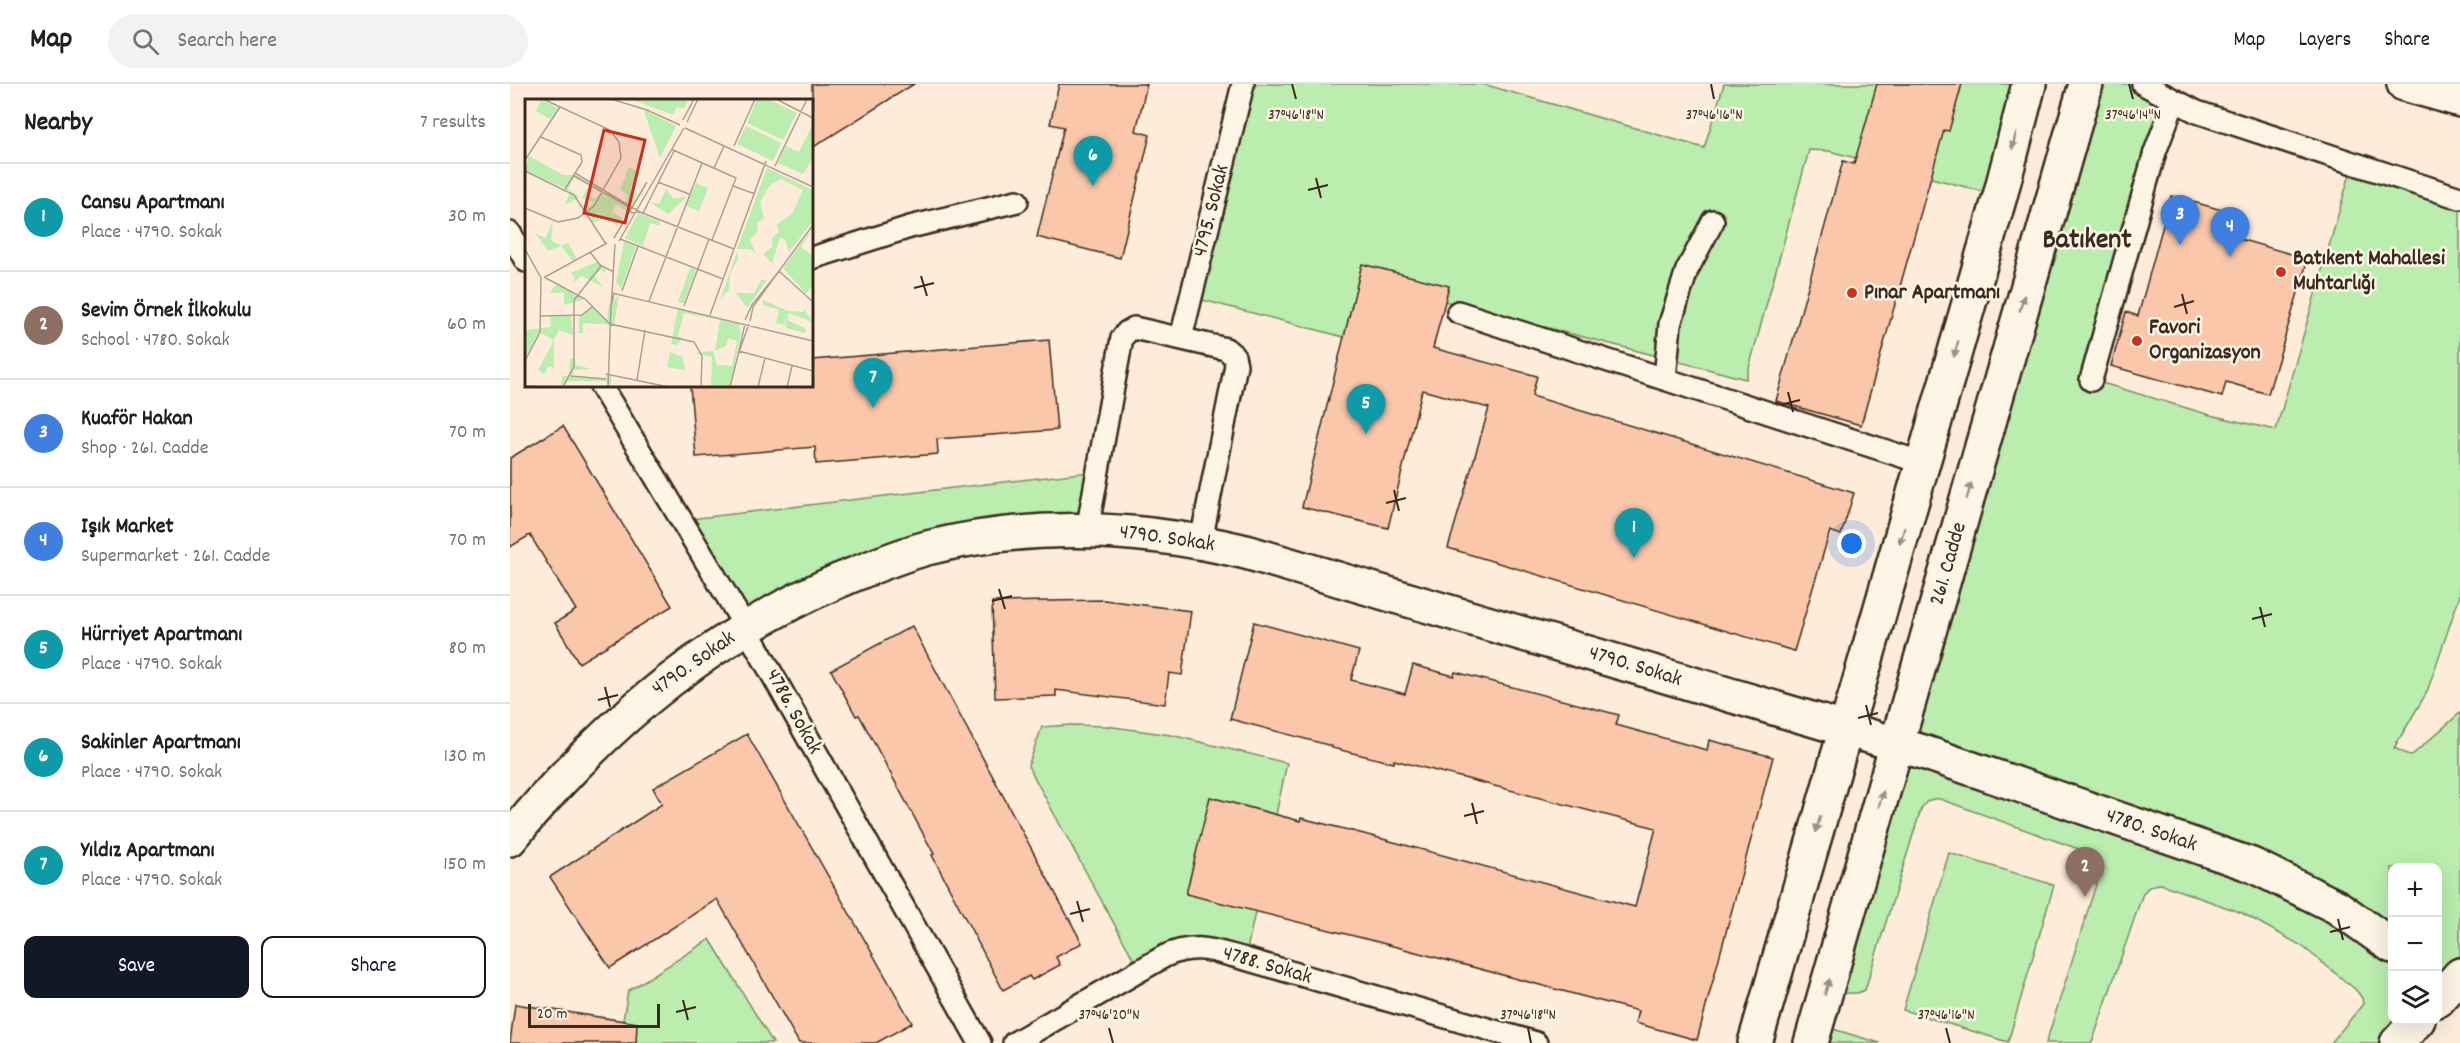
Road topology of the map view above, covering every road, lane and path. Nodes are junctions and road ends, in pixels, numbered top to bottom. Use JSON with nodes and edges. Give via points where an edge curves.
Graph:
{"nodes":[{"id":1,"x":1243,"y":84,"type":"edge"},
{"id":2,"x":2029,"y":84,"type":"edge"},
{"id":3,"x":2086,"y":84,"type":"edge"},
{"id":4,"x":2143,"y":84,"type":"edge"},
{"id":5,"x":2404,"y":84,"type":"edge"},
{"id":6,"x":2460,"y":100,"type":"edge"},
{"id":7,"x":2174,"y":102,"type":"junction"},
{"id":8,"x":2460,"y":198,"type":"edge"},
{"id":9,"x":1017,"y":201,"type":"dead end"},
{"id":10,"x":1713,"y":221,"type":"dead end"},
{"id":11,"x":510,"y":233,"type":"edge"},
{"id":12,"x":813,"y":258,"type":"edge"},
{"id":13,"x":525,"y":259,"type":"edge"},
{"id":14,"x":1458,"y":312,"type":"dead end"},
{"id":15,"x":1180,"y":338,"type":"junction"},
{"id":16,"x":1665,"y":379,"type":"junction"},
{"id":17,"x":2091,"y":380,"type":"dead end"},
{"id":18,"x":601,"y":387,"type":"edge"},
{"id":19,"x":1923,"y":463,"type":"junction"},
{"id":20,"x":1087,"y":531,"type":"junction"},
{"id":21,"x":1201,"y":541,"type":"junction"},
{"id":22,"x":746,"y":628,"type":"junction"},
{"id":23,"x":1846,"y":730,"type":"junction"},
{"id":24,"x":1897,"y":743,"type":"junction"},
{"id":25,"x":510,"y":839,"type":"edge"},
{"id":26,"x":2388,"y":943,"type":"edge"},
{"id":27,"x":2413,"y":1025,"type":"edge"},
{"id":28,"x":980,"y":1043,"type":"edge"},
{"id":29,"x":1014,"y":1043,"type":"edge"},
{"id":30,"x":1536,"y":1043,"type":"edge"},
{"id":31,"x":1755,"y":1043,"type":"edge"},
{"id":32,"x":1811,"y":1043,"type":"edge"},
{"id":33,"x":2397,"y":1043,"type":"edge"}],
"edges":[{"from":1,"to":15,"type":"lane","name":"4795. Sokak"},
{"from":2,"to":19,"type":"street","one_way":true},
{"from":24,"to":3,"type":"street","name":"261. Cadde","one_way":true},
{"from":4,"to":7,"type":"lane"},
{"from":5,"to":6,"type":"street"},
{"from":7,"to":8,"type":"lane"},
{"from":7,"to":17,"type":"lane","via":[[2155,152]]},
{"from":9,"to":12,"type":"lane","via":[[910,227]]},
{"from":10,"to":16,"type":"lane","via":[[1687,270],[1670,324]]},
{"from":11,"to":13,"type":"lane"},
{"from":14,"to":16,"type":"lane"},
{"from":15,"to":20,"type":"lane","via":[[1134,328],[1122,338]]},
{"from":15,"to":21,"type":"lane","via":[[1226,349],[1234,356],[1236,365]]},
{"from":16,"to":19,"type":"lane"},
{"from":18,"to":22,"type":"lane","name":"4786. Sokak"},
{"from":19,"to":23,"type":"street","one_way":true},
{"from":20,"to":21,"type":"street","name":"4790. Sokak"},
{"from":20,"to":22,"type":"street","name":"4790. Sokak","via":[[1007,535],[926,549],[814,591]]},
{"from":21,"to":23,"type":"street","name":"4790. Sokak"},
{"from":22,"to":25,"type":"street","name":"4790. Sokak","via":[[645,699],[580,760]]},
{"from":22,"to":28,"type":"lane","name":"4786. Sokak"},
{"from":23,"to":24,"type":"street","name":"4790. Sokak"},
{"from":23,"to":31,"type":"street","one_way":true},
{"from":24,"to":26,"type":"street","name":"4780. Sokak","via":[[2252,865],[2337,908]]},
{"from":32,"to":24,"type":"street","name":"261. Cadde","one_way":true},
{"from":27,"to":33,"type":"street"},
{"from":29,"to":30,"type":"lane","name":"4788. Sokak","via":[[1165,956],[1196,947]]}]}
